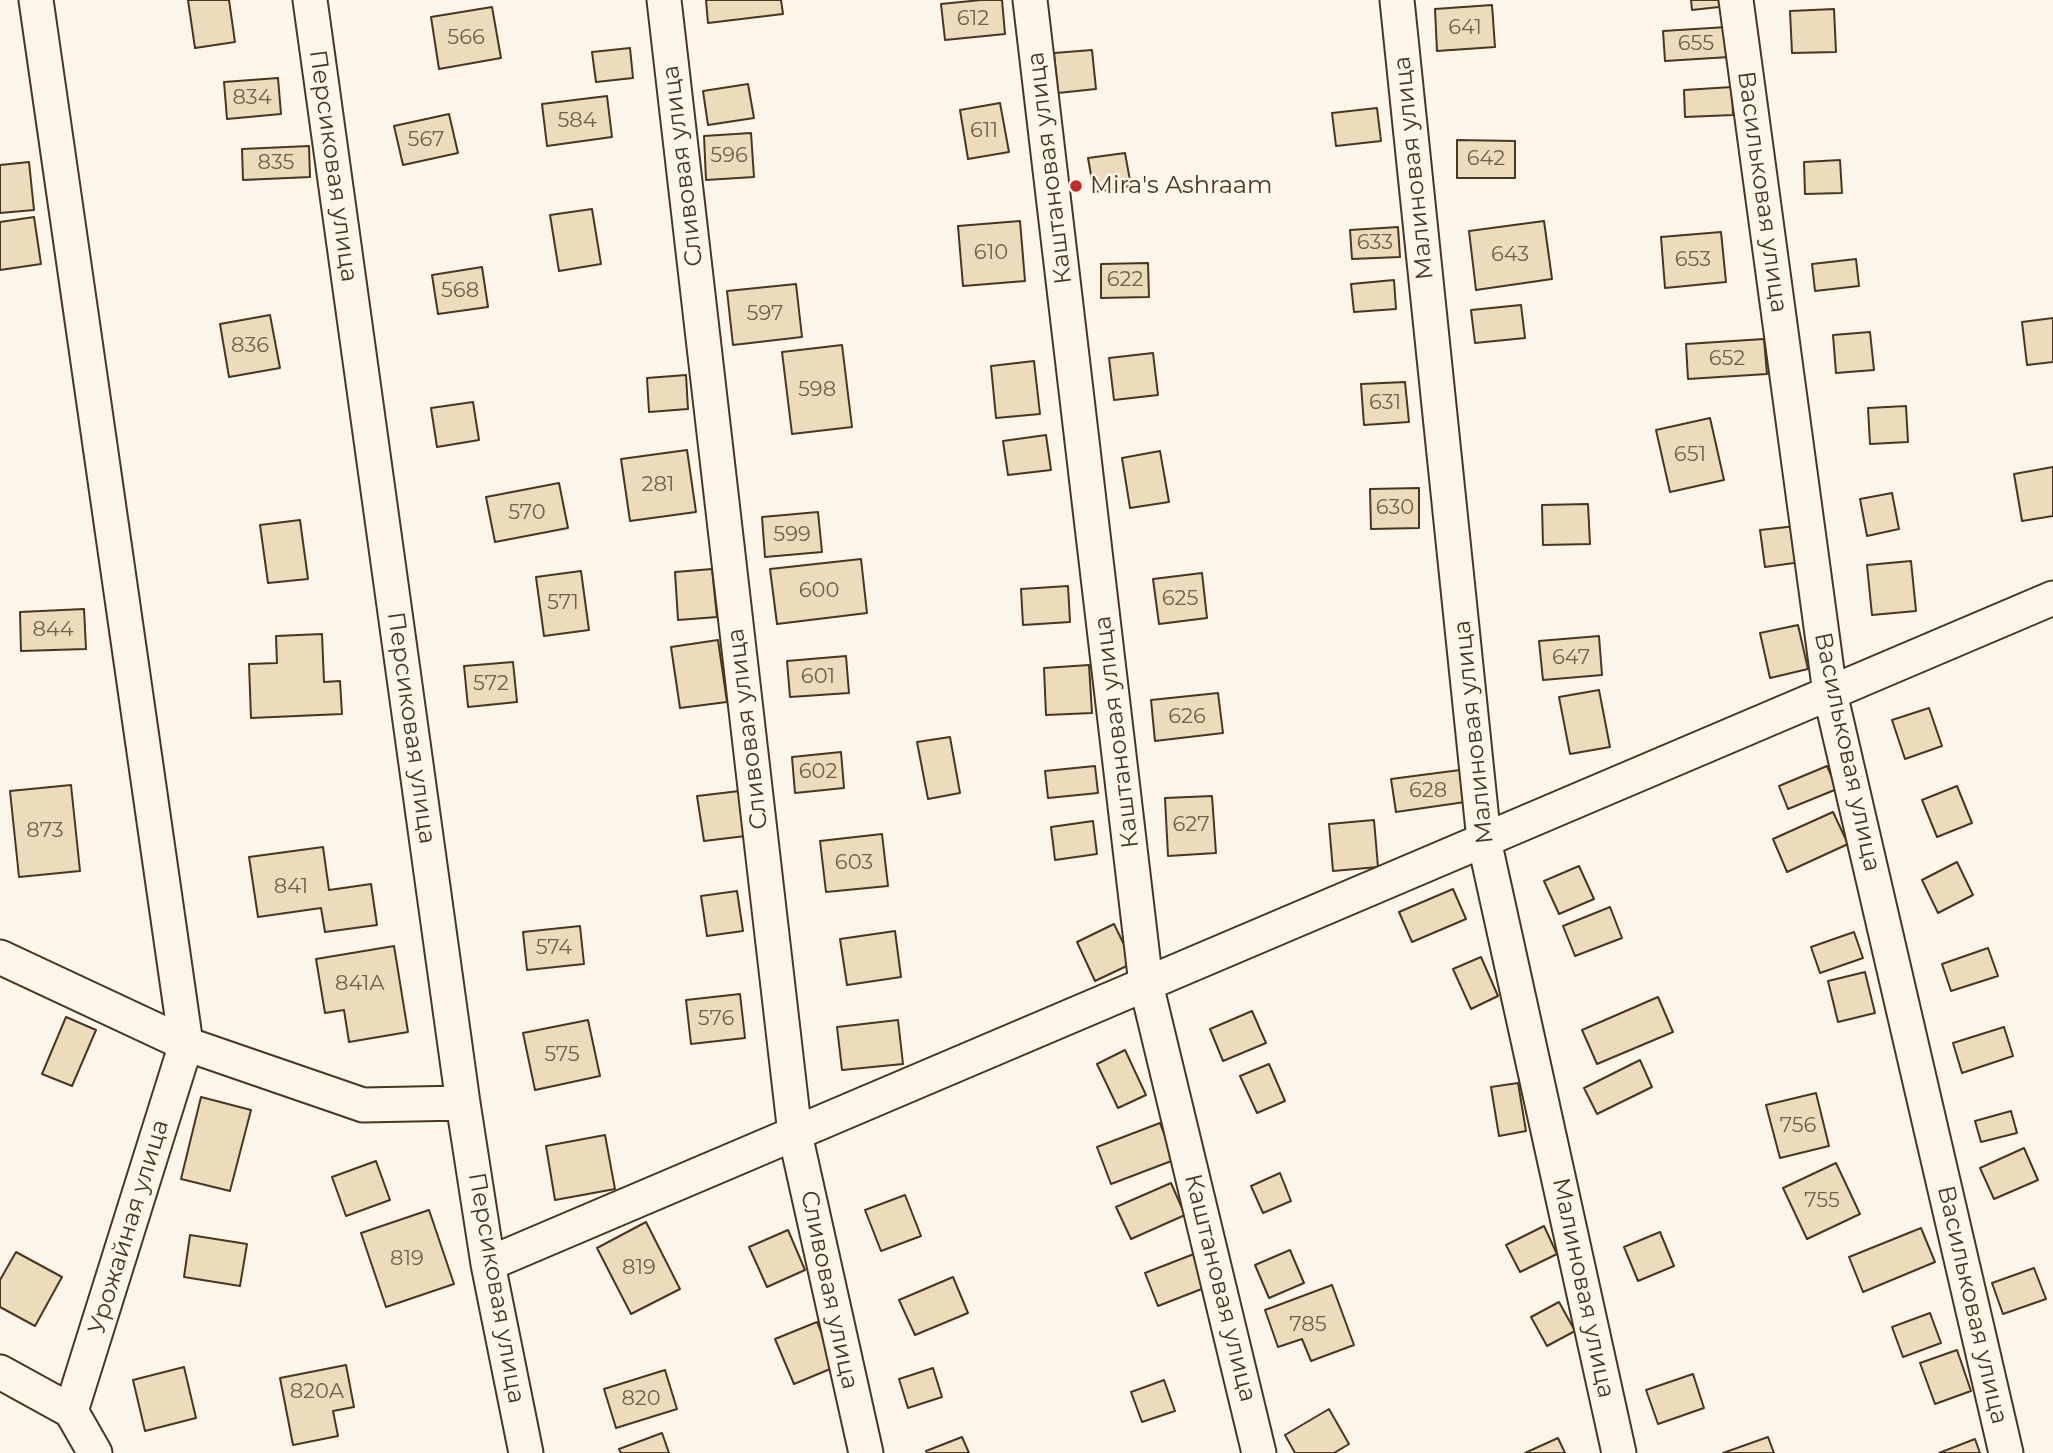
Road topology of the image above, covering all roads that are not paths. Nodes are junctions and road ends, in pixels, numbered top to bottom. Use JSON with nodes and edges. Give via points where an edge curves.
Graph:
{"nodes":[{"id":1,"x":36,"y":0,"type":"edge"},
{"id":2,"x":310,"y":0,"type":"edge"},
{"id":3,"x":664,"y":0,"type":"edge"},
{"id":4,"x":1030,"y":0,"type":"edge"},
{"id":5,"x":1397,"y":0,"type":"edge"},
{"id":6,"x":1736,"y":0,"type":"edge"},
{"id":7,"x":2053,"y":598,"type":"edge"},
{"id":8,"x":1830,"y":693,"type":"junction"},
{"id":9,"x":1484,"y":841,"type":"junction"},
{"id":10,"x":0,"y":957,"type":"edge"},
{"id":11,"x":1146,"y":984,"type":"junction"},
{"id":12,"x":186,"y":1044,"type":"junction"},
{"id":13,"x":463,"y":1103,"type":"junction"},
{"id":14,"x":795,"y":1134,"type":"junction"},
{"id":15,"x":488,"y":1264,"type":"junction"},
{"id":16,"x":0,"y":1372,"type":"edge"},
{"id":17,"x":71,"y":1411,"type":"junction"},
{"id":18,"x":95,"y":1453,"type":"edge"},
{"id":19,"x":526,"y":1453,"type":"edge"},
{"id":20,"x":866,"y":1453,"type":"edge"},
{"id":21,"x":1259,"y":1453,"type":"edge"},
{"id":22,"x":1619,"y":1453,"type":"edge"},
{"id":23,"x":2006,"y":1453,"type":"edge"}],
"edges":[{"from":1,"to":12,"type":"street"},
{"from":2,"to":13,"type":"street","name":"Персиковая улица"},
{"from":3,"to":14,"type":"street","name":"Сливовая улица"},
{"from":4,"to":11,"type":"street","name":"Каштановая улица"},
{"from":5,"to":9,"type":"street","name":"Малиновая улица"},
{"from":6,"to":8,"type":"street","name":"Васильковая улица"},
{"from":7,"to":8,"type":"street"},
{"from":8,"to":9,"type":"street"},
{"from":8,"to":23,"type":"street","name":"Васильковая улица"},
{"from":9,"to":11,"type":"street"},
{"from":9,"to":22,"type":"street","name":"Малиновая улица"},
{"from":10,"to":12,"type":"street"},
{"from":11,"to":14,"type":"street"},
{"from":11,"to":21,"type":"street","name":"Каштановая улица"},
{"from":12,"to":13,"type":"street","via":[[363,1105]]},
{"from":12,"to":17,"type":"street","name":"Урожайная улица"},
{"from":13,"to":15,"type":"street","name":"Персиковая улица"},
{"from":14,"to":15,"type":"street"},
{"from":14,"to":20,"type":"street","name":"Сливовая улица"},
{"from":15,"to":19,"type":"street","name":"Персиковая улица"},
{"from":16,"to":17,"type":"street"},
{"from":17,"to":18,"type":"street"}]}
